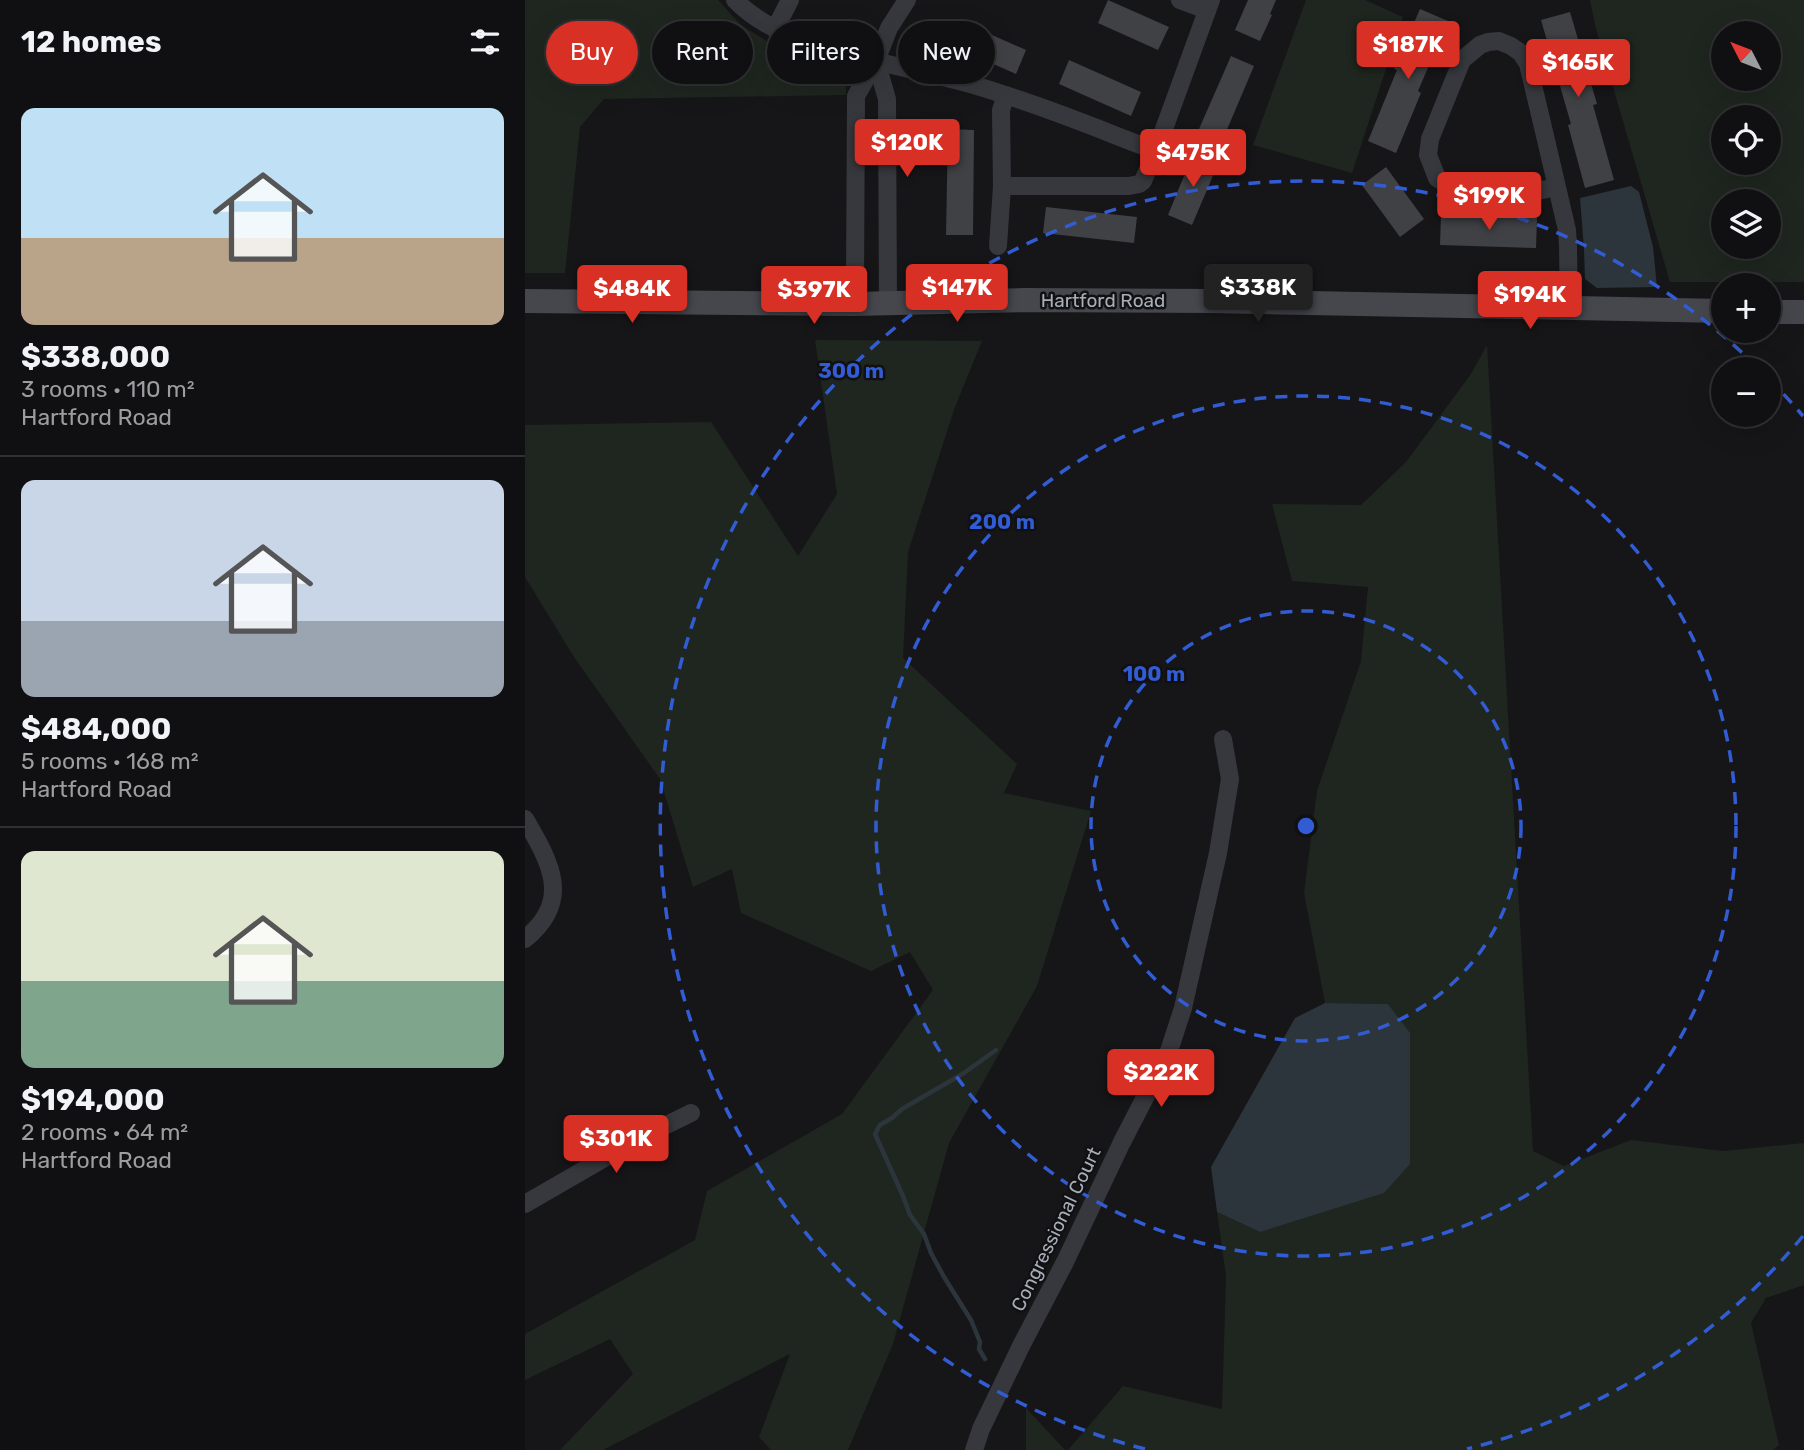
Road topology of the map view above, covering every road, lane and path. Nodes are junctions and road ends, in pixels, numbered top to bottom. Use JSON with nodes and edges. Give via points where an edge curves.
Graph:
{"nodes":[{"id":1,"x":735,"y":0,"type":"edge"},
{"id":2,"x":790,"y":0,"type":"edge"},
{"id":3,"x":907,"y":0,"type":"edge"},
{"id":4,"x":1180,"y":0,"type":"edge"},
{"id":5,"x":1209,"y":5,"type":"edge"},
{"id":6,"x":779,"y":21,"type":"edge"},
{"id":7,"x":767,"y":24,"type":"edge"},
{"id":8,"x":884,"y":41,"type":"edge"},
{"id":9,"x":884,"y":63,"type":"edge"},
{"id":10,"x":863,"y":84,"type":"edge"},
{"id":11,"x":883,"y":84,"type":"edge"},
{"id":12,"x":1006,"y":95,"type":"junction"},
{"id":13,"x":1156,"y":151,"type":"junction"},
{"id":14,"x":1002,"y":186,"type":"junction"},
{"id":15,"x":1556,"y":187,"type":"junction"},
{"id":16,"x":999,"y":246,"type":"dead end"},
{"id":17,"x":525,"y":301,"type":"edge"},
{"id":18,"x":888,"y":303,"type":"junction"},
{"id":19,"x":853,"y":304,"type":"junction"},
{"id":20,"x":1569,"y":309,"type":"junction"},
{"id":21,"x":1711,"y":311,"type":"edge"},
{"id":22,"x":1781,"y":312,"type":"edge"},
{"id":23,"x":1804,"y":312,"type":"edge"},
{"id":24,"x":1223,"y":739,"type":"dead end"},
{"id":25,"x":525,"y":819,"type":"edge"},
{"id":26,"x":525,"y":939,"type":"edge"},
{"id":27,"x":691,"y":1113,"type":"dead end"},
{"id":28,"x":525,"y":1204,"type":"edge"},
{"id":29,"x":974,"y":1450,"type":"edge"}],
"edges":[{"from":1,"to":7,"type":"street"},
{"from":2,"to":6,"type":"street"},
{"from":3,"to":8,"type":"street"},
{"from":4,"to":5,"type":"street"},
{"from":5,"to":13,"type":"street"},
{"from":9,"to":12,"type":"street"},
{"from":10,"to":19,"type":"street","via":[[856,96]]},
{"from":11,"to":18,"type":"street","via":[[887,99]]},
{"from":12,"to":13,"type":"street"},
{"from":12,"to":14,"type":"street","via":[[1001,110]]},
{"from":13,"to":14,"type":"street","via":[[1143,181],[1135,186]]},
{"from":14,"to":16,"type":"street"},
{"from":15,"to":15,"type":"street","via":[[1528,64],[1511,46],[1488,41],[1462,60],[1430,139],[1428,155],[1437,178],[1464,190]]},
{"from":15,"to":20,"type":"street","via":[[1569,246]]},
{"from":17,"to":19,"type":"main road","name":"Hartford Road"},
{"from":18,"to":19,"type":"main road","name":"Hartford Road"},
{"from":18,"to":20,"type":"main road","name":"Hartford Road","via":[[1211,300]]},
{"from":20,"to":21,"type":"main road","name":"Hartford Road"},
{"from":22,"to":23,"type":"main road"},
{"from":24,"to":29,"type":"street","name":"Congressional Court","via":[[1230,779],[1218,853],[1169,1051]]},
{"from":25,"to":26,"type":"street","via":[[545,854],[553,884],[548,910]]},
{"from":27,"to":28,"type":"street"}]}
